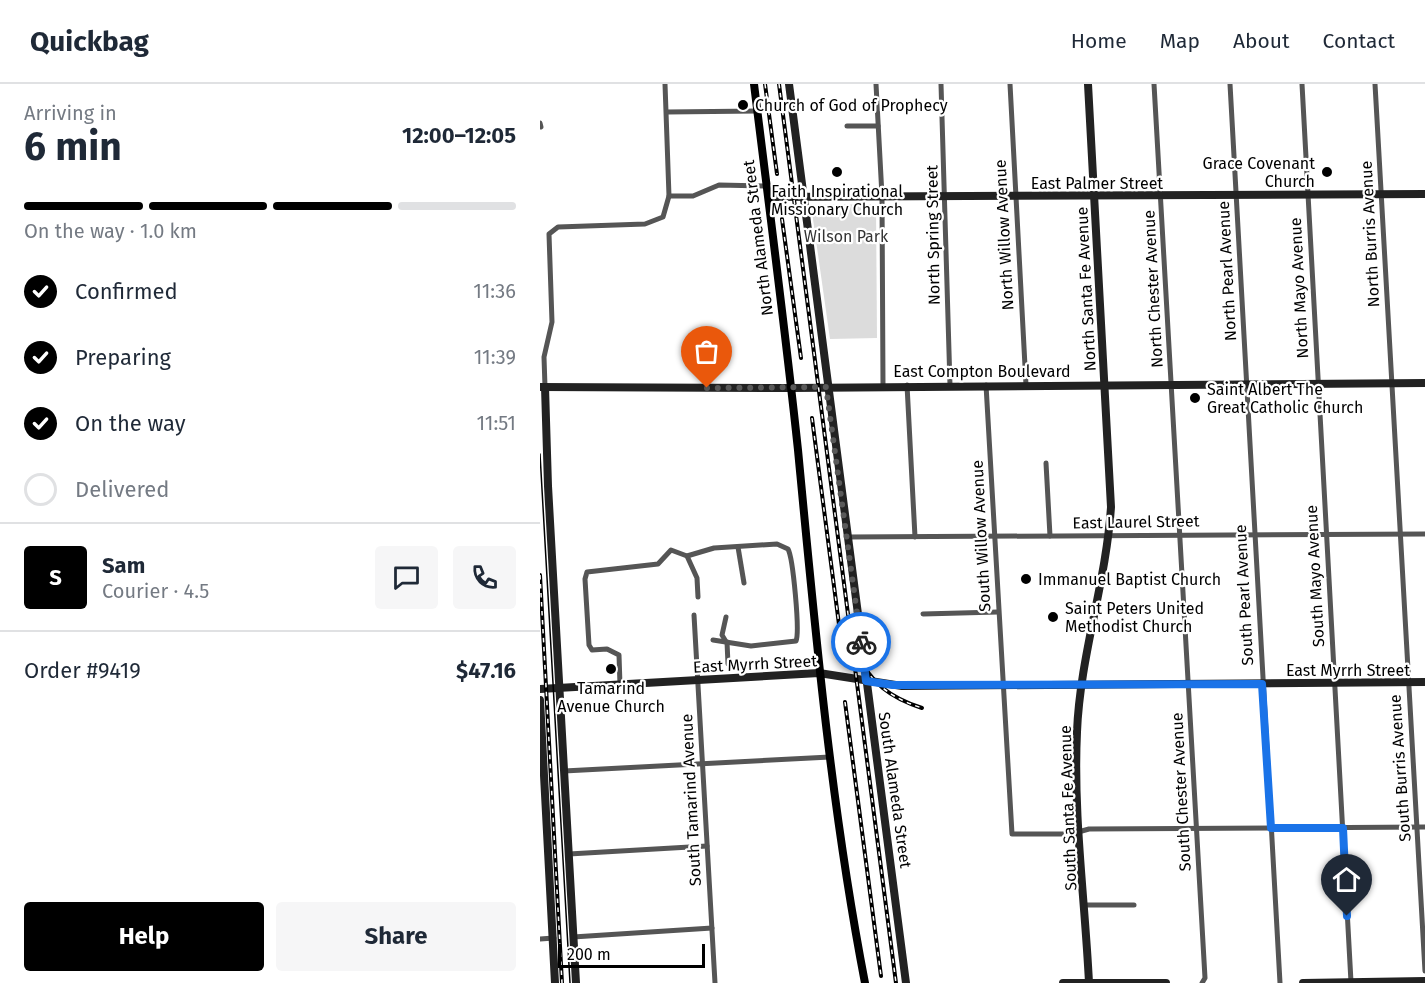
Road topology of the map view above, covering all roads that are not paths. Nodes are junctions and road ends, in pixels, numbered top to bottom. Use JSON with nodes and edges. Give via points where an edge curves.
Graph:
{"nodes":[{"id":1,"x":664,"y":84,"type":"edge"},
{"id":2,"x":754,"y":84,"type":"edge"},
{"id":3,"x":789,"y":84,"type":"edge"},
{"id":4,"x":876,"y":84,"type":"edge"},
{"id":5,"x":941,"y":84,"type":"edge"},
{"id":6,"x":1010,"y":84,"type":"edge"},
{"id":7,"x":1088,"y":84,"type":"edge"},
{"id":8,"x":1154,"y":84,"type":"edge"},
{"id":9,"x":1230,"y":84,"type":"edge"},
{"id":10,"x":1302,"y":84,"type":"edge"},
{"id":11,"x":1375,"y":84,"type":"edge"},
{"id":12,"x":758,"y":111,"type":"junction"},
{"id":13,"x":667,"y":112,"type":"junction"},
{"id":14,"x":847,"y":126,"type":"dead end"},
{"id":15,"x":878,"y":126,"type":"junction"},
{"id":16,"x":768,"y":186,"type":"junction"},
{"id":17,"x":1382,"y":194,"type":"junction"},
{"id":18,"x":1425,"y":194,"type":"edge"},
{"id":19,"x":1094,"y":195,"type":"junction"},
{"id":20,"x":1308,"y":195,"type":"junction"},
{"id":21,"x":669,"y":196,"type":"junction"},
{"id":22,"x":803,"y":196,"type":"junction"},
{"id":23,"x":882,"y":196,"type":"junction"},
{"id":24,"x":946,"y":196,"type":"junction"},
{"id":25,"x":1016,"y":196,"type":"junction"},
{"id":26,"x":1161,"y":196,"type":"junction"},
{"id":27,"x":1236,"y":196,"type":"junction"},
{"id":28,"x":769,"y":197,"type":"junction"},
{"id":29,"x":1317,"y":383,"type":"junction"},
{"id":30,"x":1392,"y":383,"type":"junction"},
{"id":31,"x":1425,"y":383,"type":"edge"},
{"id":32,"x":1105,"y":384,"type":"junction"},
{"id":33,"x":1172,"y":384,"type":"junction"},
{"id":34,"x":1247,"y":384,"type":"junction"},
{"id":35,"x":883,"y":385,"type":"junction"},
{"id":36,"x":907,"y":385,"type":"junction"},
{"id":37,"x":950,"y":385,"type":"junction"},
{"id":38,"x":986,"y":385,"type":"junction"},
{"id":39,"x":1026,"y":385,"type":"junction"},
{"id":40,"x":542,"y":387,"type":"edge"},
{"id":41,"x":826,"y":387,"type":"junction"},
{"id":42,"x":791,"y":388,"type":"junction"},
{"id":43,"x":1046,"y":463,"type":"dead end"},
{"id":44,"x":1326,"y":534,"type":"junction"},
{"id":45,"x":1400,"y":534,"type":"junction"},
{"id":46,"x":1425,"y":534,"type":"edge"},
{"id":47,"x":1179,"y":535,"type":"junction"},
{"id":48,"x":1255,"y":535,"type":"junction"},
{"id":49,"x":994,"y":536,"type":"junction"},
{"id":50,"x":1109,"y":536,"type":"junction"},
{"id":51,"x":848,"y":537,"type":"junction"},
{"id":52,"x":915,"y":537,"type":"junction"},
{"id":53,"x":1050,"y":537,"type":"junction"},
{"id":54,"x":738,"y":547,"type":"junction"},
{"id":55,"x":687,"y":556,"type":"junction"},
{"id":56,"x":744,"y":583,"type":"dead end"},
{"id":57,"x":698,"y":597,"type":"dead end"},
{"id":58,"x":998,"y":612,"type":"junction"},
{"id":59,"x":923,"y":614,"type":"dead end"},
{"id":60,"x":694,"y":615,"type":"dead end"},
{"id":61,"x":726,"y":617,"type":"dead end"},
{"id":62,"x":712,"y":640,"type":"dead end"},
{"id":63,"x":726,"y":641,"type":"junction"},
{"id":64,"x":728,"y":664,"type":"dead end"},
{"id":65,"x":819,"y":673,"type":"junction"},
{"id":66,"x":698,"y":680,"type":"junction"},
{"id":67,"x":866,"y":681,"type":"junction"},
{"id":68,"x":1425,"y":682,"type":"edge"},
{"id":69,"x":1335,"y":683,"type":"junction"},
{"id":70,"x":1408,"y":683,"type":"junction"},
{"id":71,"x":1189,"y":684,"type":"junction"},
{"id":72,"x":1262,"y":684,"type":"junction"},
{"id":73,"x":620,"y":685,"type":"junction"},
{"id":74,"x":1004,"y":686,"type":"junction"},
{"id":75,"x":1081,"y":686,"type":"junction"},
{"id":76,"x":556,"y":688,"type":"junction"},
{"id":77,"x":540,"y":689,"type":"edge"},
{"id":78,"x":540,"y":700,"type":"edge"},
{"id":79,"x":830,"y":757,"type":"junction"},
{"id":80,"x":702,"y":763,"type":"junction"},
{"id":81,"x":564,"y":771,"type":"junction"},
{"id":82,"x":542,"y":772,"type":"edge"},
{"id":83,"x":1417,"y":827,"type":"junction"},
{"id":84,"x":1425,"y":827,"type":"edge"},
{"id":85,"x":1197,"y":828,"type":"junction"},
{"id":86,"x":1271,"y":828,"type":"junction"},
{"id":87,"x":1343,"y":828,"type":"junction"},
{"id":88,"x":1080,"y":832,"type":"junction"},
{"id":89,"x":707,"y":846,"type":"junction"},
{"id":90,"x":568,"y":854,"type":"junction"},
{"id":91,"x":544,"y":856,"type":"edge"},
{"id":92,"x":1084,"y":905,"type":"junction"},
{"id":93,"x":1134,"y":905,"type":"dead end"},
{"id":94,"x":712,"y":928,"type":"junction"},
{"id":95,"x":573,"y":937,"type":"junction"},
{"id":96,"x":554,"y":938,"type":"junction"},
{"id":97,"x":540,"y":939,"type":"edge"},
{"id":98,"x":1425,"y":971,"type":"edge"},
{"id":99,"x":1425,"y":981,"type":"edge"},
{"id":100,"x":1351,"y":982,"type":"edge"},
{"id":101,"x":555,"y":983,"type":"edge"},
{"id":102,"x":576,"y":983,"type":"edge"},
{"id":103,"x":715,"y":983,"type":"edge"},
{"id":104,"x":865,"y":983,"type":"edge"},
{"id":105,"x":906,"y":983,"type":"edge"},
{"id":106,"x":1064,"y":983,"type":"edge"},
{"id":107,"x":1089,"y":983,"type":"edge"},
{"id":108,"x":1166,"y":983,"type":"edge"},
{"id":109,"x":1202,"y":983,"type":"edge"},
{"id":110,"x":1280,"y":983,"type":"edge"},
{"id":111,"x":1304,"y":983,"type":"edge"},
{"id":112,"x":1321,"y":983,"type":"edge"}],
"edges":[{"from":1,"to":13,"type":"street"},
{"from":2,"to":12,"type":"main road","name":"North Alameda Street"},
{"from":3,"to":22,"type":"main road"},
{"from":4,"to":15,"type":"street"},
{"from":5,"to":24,"type":"street","name":"North Spring Street"},
{"from":6,"to":25,"type":"street","name":"North Willow Avenue"},
{"from":7,"to":19,"type":"main road","name":"North Santa Fe Avenue"},
{"from":8,"to":26,"type":"street","name":"North Chester Avenue"},
{"from":9,"to":27,"type":"street","name":"North Pearl Avenue"},
{"from":10,"to":20,"type":"street","name":"North Mayo Avenue"},
{"from":11,"to":17,"type":"street","name":"North Burris Avenue"},
{"from":12,"to":13,"type":"street"},
{"from":12,"to":16,"type":"main road","name":"North Alameda Street"},
{"from":13,"to":21,"type":"street"},
{"from":14,"to":15,"type":"street"},
{"from":15,"to":23,"type":"street"},
{"from":16,"to":21,"type":"street","via":[[718,185],[693,196]]},
{"from":16,"to":28,"type":"main road","name":"North Alameda Street"},
{"from":17,"to":18,"type":"main road","name":"East Palmer Street"},
{"from":17,"to":20,"type":"main road","name":"East Palmer Street"},
{"from":17,"to":30,"type":"street","name":"North Burris Avenue"},
{"from":19,"to":25,"type":"main road","name":"East Palmer Street"},
{"from":19,"to":26,"type":"main road","name":"East Palmer Street"},
{"from":19,"to":32,"type":"main road","name":"North Santa Fe Avenue"},
{"from":20,"to":27,"type":"main road","name":"East Palmer Street"},
{"from":20,"to":29,"type":"street","name":"North Mayo Avenue"},
{"from":21,"to":40,"type":"street","via":[[663,217],[645,224],[558,227],[551,231],[552,322]]},
{"from":22,"to":23,"type":"main road","name":"East Palmer Street"},
{"from":22,"to":28,"type":"main road","name":"East Palmer Street"},
{"from":22,"to":41,"type":"main road"},
{"from":23,"to":24,"type":"main road","name":"East Palmer Street"},
{"from":23,"to":35,"type":"street"},
{"from":24,"to":25,"type":"main road","name":"East Palmer Street"},
{"from":24,"to":37,"type":"street","name":"North Spring Street"},
{"from":25,"to":39,"type":"street","name":"North Willow Avenue"},
{"from":26,"to":27,"type":"main road","name":"East Palmer Street"},
{"from":26,"to":33,"type":"street","name":"North Chester Avenue"},
{"from":27,"to":34,"type":"street","name":"North Pearl Avenue"},
{"from":28,"to":42,"type":"main road","name":"North Alameda Street"},
{"from":29,"to":30,"type":"main road","name":"East Compton Boulevard"},
{"from":29,"to":34,"type":"main road","name":"East Compton Boulevard"},
{"from":29,"to":44,"type":"street","name":"South Mayo Avenue"},
{"from":30,"to":31,"type":"main road","name":"East Compton Boulevard"},
{"from":30,"to":45,"type":"street","name":"South Burris Avenue"},
{"from":32,"to":33,"type":"main road","name":"East Compton Boulevard"},
{"from":32,"to":39,"type":"main road","name":"East Compton Boulevard"},
{"from":32,"to":50,"type":"main road","name":"South Santa Fe Avenue"},
{"from":33,"to":34,"type":"main road","name":"East Compton Boulevard"},
{"from":33,"to":47,"type":"street","name":"South Chester Avenue"},
{"from":34,"to":48,"type":"street","name":"South Pearl Avenue"},
{"from":35,"to":36,"type":"main road","name":"East Compton Boulevard"},
{"from":35,"to":41,"type":"main road","name":"East Compton Boulevard"},
{"from":36,"to":37,"type":"main road","name":"East Compton Boulevard"},
{"from":36,"to":52,"type":"street"},
{"from":37,"to":38,"type":"main road","name":"East Compton Boulevard"},
{"from":38,"to":39,"type":"main road","name":"East Compton Boulevard"},
{"from":38,"to":49,"type":"street","name":"South Willow Avenue"},
{"from":40,"to":42,"type":"main road","name":"East Compton Boulevard"},
{"from":40,"to":76,"type":"main road"},
{"from":41,"to":42,"type":"main road","name":"East Compton Boulevard"},
{"from":41,"to":51,"type":"main road","name":"South Alameda Street"},
{"from":42,"to":65,"type":"main road"},
{"from":43,"to":53,"type":"street"},
{"from":44,"to":45,"type":"street","name":"East Laurel Street"},
{"from":44,"to":48,"type":"street","name":"East Laurel Street"},
{"from":44,"to":69,"type":"street","name":"South Mayo Avenue"},
{"from":45,"to":46,"type":"street","name":"East Laurel Street"},
{"from":45,"to":70,"type":"street","name":"South Burris Avenue"},
{"from":47,"to":48,"type":"street","name":"East Laurel Street"},
{"from":47,"to":50,"type":"street","name":"East Laurel Street"},
{"from":47,"to":71,"type":"street","name":"South Chester Avenue"},
{"from":48,"to":72,"type":"street","name":"South Pearl Avenue"},
{"from":49,"to":52,"type":"street","name":"East Laurel Street"},
{"from":49,"to":53,"type":"street","name":"East Laurel Street"},
{"from":49,"to":58,"type":"street","name":"South Willow Avenue"},
{"from":50,"to":53,"type":"street","name":"East Laurel Street"},
{"from":50,"to":75,"type":"main road","name":"South Santa Fe Avenue"},
{"from":51,"to":52,"type":"street","name":"East Laurel Street"},
{"from":51,"to":67,"type":"main road","name":"South Alameda Street"},
{"from":54,"to":55,"type":"street","via":[[706,549]]},
{"from":54,"to":56,"type":"street"},
{"from":54,"to":63,"type":"street","via":[[777,544],[788,549],[798,635],[796,641],[771,646],[743,646]]},
{"from":55,"to":57,"type":"street","via":[[697,578]]},
{"from":55,"to":73,"type":"street","via":[[672,550],[658,564],[587,572],[589,645],[592,650],[607,649],[619,655]]},
{"from":58,"to":59,"type":"street"},
{"from":58,"to":74,"type":"street","name":"South Willow Avenue"},
{"from":60,"to":66,"type":"street","name":"South Tamarind Avenue"},
{"from":61,"to":63,"type":"street","via":[[722,635]]},
{"from":62,"to":63,"type":"street"},
{"from":63,"to":64,"type":"street"},
{"from":65,"to":66,"type":"main road","name":"East Myrrh Street"},
{"from":65,"to":67,"type":"main road","name":"East Myrrh Street"},
{"from":65,"to":79,"type":"main road"},
{"from":66,"to":73,"type":"main road","name":"East Myrrh Street"},
{"from":66,"to":80,"type":"street","name":"South Tamarind Avenue"},
{"from":67,"to":74,"type":"main road","name":"East Myrrh Street","via":[[902,686]]},
{"from":67,"to":105,"type":"main road","name":"South Alameda Street"},
{"from":68,"to":70,"type":"main road","name":"East Myrrh Street"},
{"from":69,"to":70,"type":"main road","name":"East Myrrh Street"},
{"from":69,"to":72,"type":"main road","name":"East Myrrh Street"},
{"from":69,"to":87,"type":"street","name":"South Mayo Avenue"},
{"from":70,"to":83,"type":"street","name":"South Burris Avenue"},
{"from":71,"to":72,"type":"main road","name":"East Myrrh Street"},
{"from":71,"to":75,"type":"main road","name":"East Myrrh Street"},
{"from":71,"to":85,"type":"street","name":"South Chester Avenue"},
{"from":72,"to":86,"type":"street","name":"South Pearl Avenue"},
{"from":73,"to":76,"type":"main road","name":"East Myrrh Street"},
{"from":74,"to":75,"type":"main road","name":"East Myrrh Street"},
{"from":74,"to":88,"type":"street","name":"South Willow Avenue","via":[[1012,834]]},
{"from":75,"to":88,"type":"main road","name":"South Santa Fe Avenue","via":[[1076,757]]},
{"from":76,"to":77,"type":"main road","name":"East Myrrh Street"},
{"from":76,"to":81,"type":"main road"},
{"from":78,"to":82,"type":"main road"},
{"from":79,"to":80,"type":"street"},
{"from":79,"to":104,"type":"main road"},
{"from":80,"to":81,"type":"street"},
{"from":80,"to":89,"type":"street","name":"South Tamarind Avenue"},
{"from":81,"to":90,"type":"main road"},
{"from":82,"to":91,"type":"main road"},
{"from":83,"to":84,"type":"street"},
{"from":83,"to":87,"type":"street"},
{"from":83,"to":98,"type":"street","name":"South Burris Avenue"},
{"from":85,"to":86,"type":"street"},
{"from":85,"to":88,"type":"street"},
{"from":85,"to":109,"type":"street","name":"South Chester Avenue","via":[[1205,978]]},
{"from":86,"to":87,"type":"street"},
{"from":86,"to":110,"type":"street","name":"South Pearl Avenue"},
{"from":87,"to":100,"type":"street","name":"South Mayo Avenue"},
{"from":88,"to":92,"type":"main road","name":"South Santa Fe Avenue"},
{"from":89,"to":90,"type":"street"},
{"from":89,"to":94,"type":"street","name":"South Tamarind Avenue"},
{"from":90,"to":95,"type":"main road"},
{"from":91,"to":96,"type":"main road"},
{"from":92,"to":93,"type":"street"},
{"from":92,"to":107,"type":"main road","name":"South Santa Fe Avenue"},
{"from":94,"to":95,"type":"street"},
{"from":94,"to":103,"type":"street","name":"South Tamarind Avenue"},
{"from":95,"to":102,"type":"main road"},
{"from":96,"to":97,"type":"street"},
{"from":96,"to":101,"type":"main road"},
{"from":99,"to":100,"type":"main road"},
{"from":100,"to":112,"type":"main road"},
{"from":106,"to":107,"type":"main road"},
{"from":107,"to":108,"type":"main road"},
{"from":111,"to":112,"type":"main road"}]}
